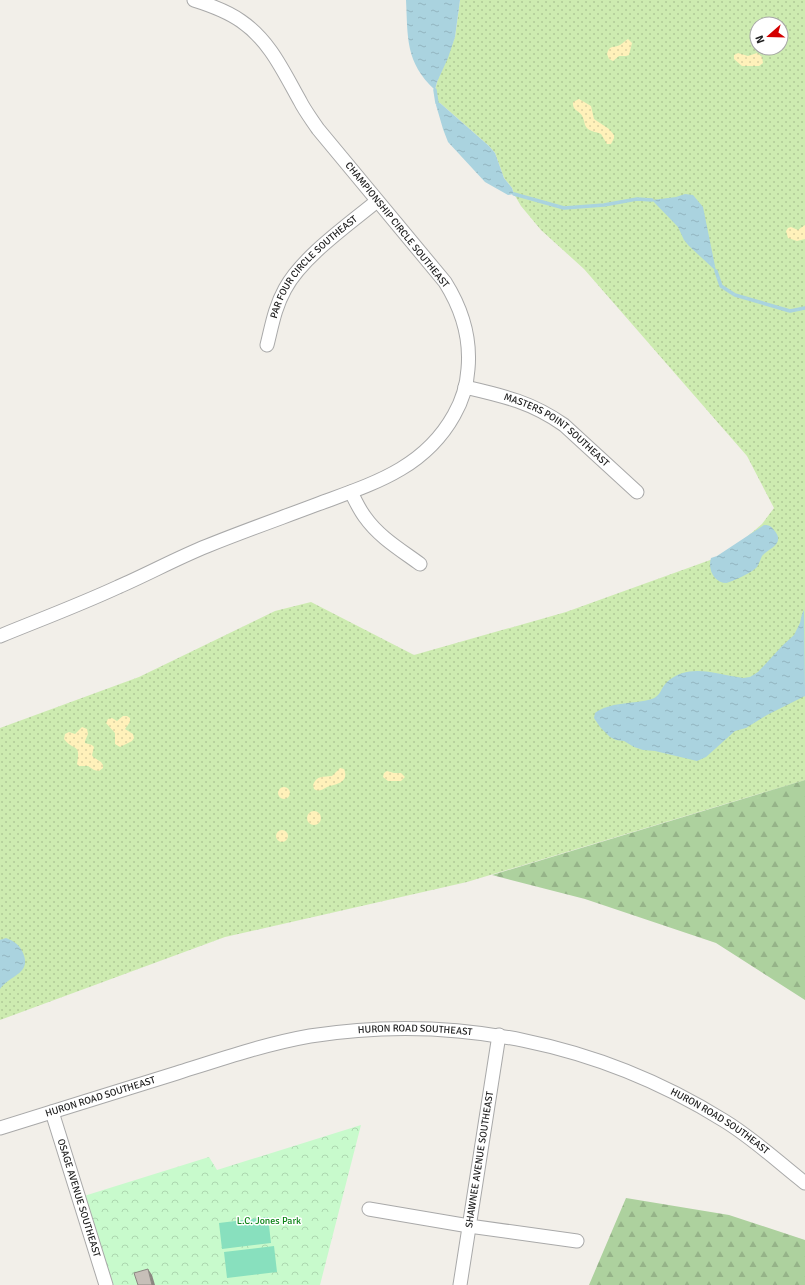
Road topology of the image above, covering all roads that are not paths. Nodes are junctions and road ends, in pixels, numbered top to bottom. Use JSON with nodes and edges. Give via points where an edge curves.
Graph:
{"nodes":[{"id":1,"x":194,"y":0,"type":"edge"},
{"id":2,"x":377,"y":201,"type":"junction"},
{"id":3,"x":267,"y":344,"type":"dead end"},
{"id":4,"x":466,"y":387,"type":"junction"},
{"id":5,"x":350,"y":492,"type":"junction"},
{"id":6,"x":636,"y":492,"type":"dead end"},
{"id":7,"x":420,"y":564,"type":"dead end"},
{"id":8,"x":0,"y":636,"type":"edge"},
{"id":9,"x":499,"y":1035,"type":"junction"},
{"id":10,"x":52,"y":1112,"type":"junction"},
{"id":11,"x":0,"y":1128,"type":"edge"},
{"id":12,"x":805,"y":1183,"type":"edge"},
{"id":13,"x":368,"y":1209,"type":"dead end"},
{"id":14,"x":469,"y":1226,"type":"junction"},
{"id":15,"x":577,"y":1241,"type":"dead end"},
{"id":16,"x":106,"y":1285,"type":"edge"},
{"id":17,"x":460,"y":1285,"type":"edge"}],
"edges":[{"from":1,"to":2,"type":"street","name":"CHAMPIONSHIP CIRCLE SOUTHEAST","via":[[230,14],[262,38],[318,129]]},
{"from":2,"to":3,"type":"street","name":"PAR FOUR CIRCLE SOUTHEAST","via":[[318,250],[295,274],[278,303]]},
{"from":2,"to":4,"type":"street","name":"CHAMPIONSHIP CIRCLE SOUTHEAST","via":[[435,269],[458,303],[469,351]]},
{"from":4,"to":5,"type":"street","name":"CHAMPIONSHIP CIRCLE SOUTHEAST","via":[[447,429],[425,453],[404,467]]},
{"from":4,"to":6,"type":"street","name":"MASTERS POINT SOUTHEAST","via":[[520,402],[550,416],[564,425]]},
{"from":5,"to":7,"type":"street","via":[[376,530]]},
{"from":5,"to":8,"type":"street","name":"CHAMPIONSHIP CIRCLE SOUTHEAST","via":[[205,546],[96,597]]},
{"from":9,"to":10,"type":"street","name":"HURON ROAD SOUTHEAST","via":[[410,1028],[310,1036],[261,1047]]},
{"from":9,"to":12,"type":"street","name":"HURON ROAD SOUTHEAST","via":[[570,1051],[656,1083],[687,1098],[744,1133]]},
{"from":9,"to":14,"type":"street","name":"SHAWNEE AVENUE SOUTHEAST"},
{"from":10,"to":11,"type":"street","name":"HURON ROAD SOUTHEAST"},
{"from":10,"to":16,"type":"street","name":"OSAGE AVENUE SOUTHEAST"},
{"from":13,"to":14,"type":"street"},
{"from":14,"to":15,"type":"street"},
{"from":14,"to":17,"type":"street","name":"SHAWNEE AVENUE SOUTHEAST"}]}
